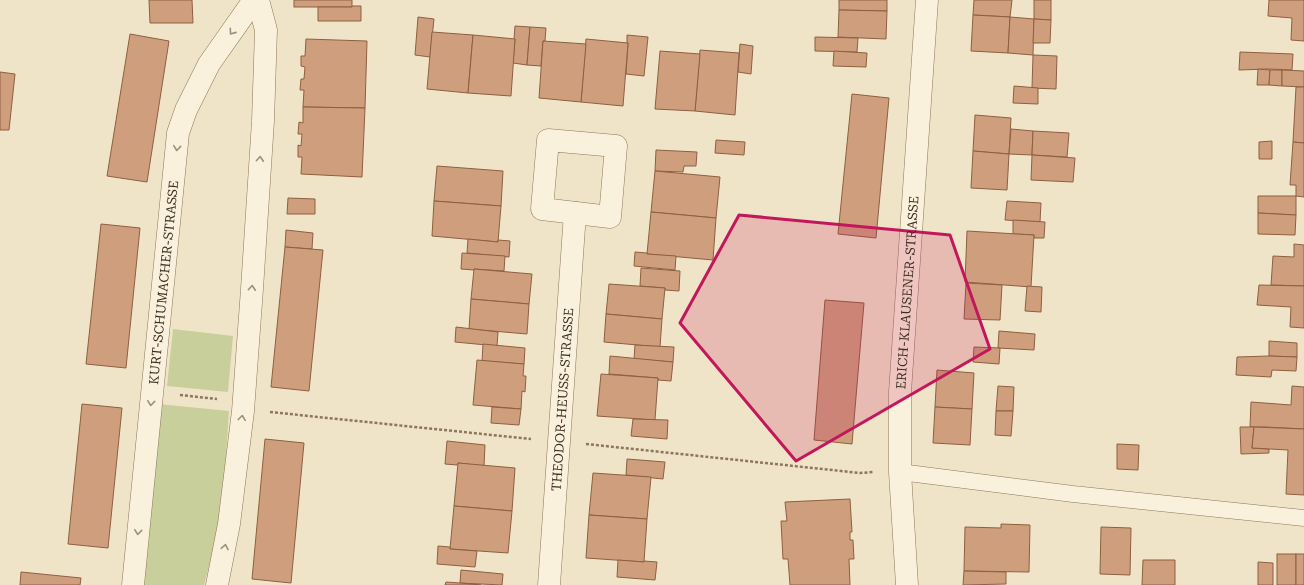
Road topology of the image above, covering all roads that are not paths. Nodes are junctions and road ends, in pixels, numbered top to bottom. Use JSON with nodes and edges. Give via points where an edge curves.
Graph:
{"nodes":[{"id":1,"x":254,"y":0,"type":"edge"},
{"id":2,"x":258,"y":0,"type":"edge"},
{"id":3,"x":927,"y":0,"type":"edge"},
{"id":4,"x":575,"y":213,"type":"junction"},
{"id":5,"x":900,"y":472,"type":"junction"},
{"id":6,"x":1304,"y":518,"type":"edge"},
{"id":7,"x":133,"y":585,"type":"edge"},
{"id":8,"x":217,"y":585,"type":"edge"},
{"id":9,"x":549,"y":585,"type":"edge"},
{"id":10,"x":907,"y":585,"type":"edge"}],
"edges":[{"from":1,"to":7,"type":"street","name":"KURT-SCHUMACHER-STRASSE","one_way":true,"via":[[209,64],[186,110],[178,133]]},
{"from":8,"to":2,"type":"street","one_way":true,"via":[[230,524],[243,402],[263,121],[266,30]]},
{"from":3,"to":5,"type":"street","name":"ERICH-KLAUSENER-STRASSE","via":[[900,392]]},
{"from":4,"to":4,"type":"street","via":[[610,217],[616,146],[548,140],[542,209]]},
{"from":4,"to":9,"type":"street","name":"THEODOR-HEUSS-STRASSE"},
{"from":5,"to":6,"type":"lane","via":[[1073,494]]},
{"from":5,"to":10,"type":"street","name":"ERICH-KLAUSENER-STRASSE"}]}
